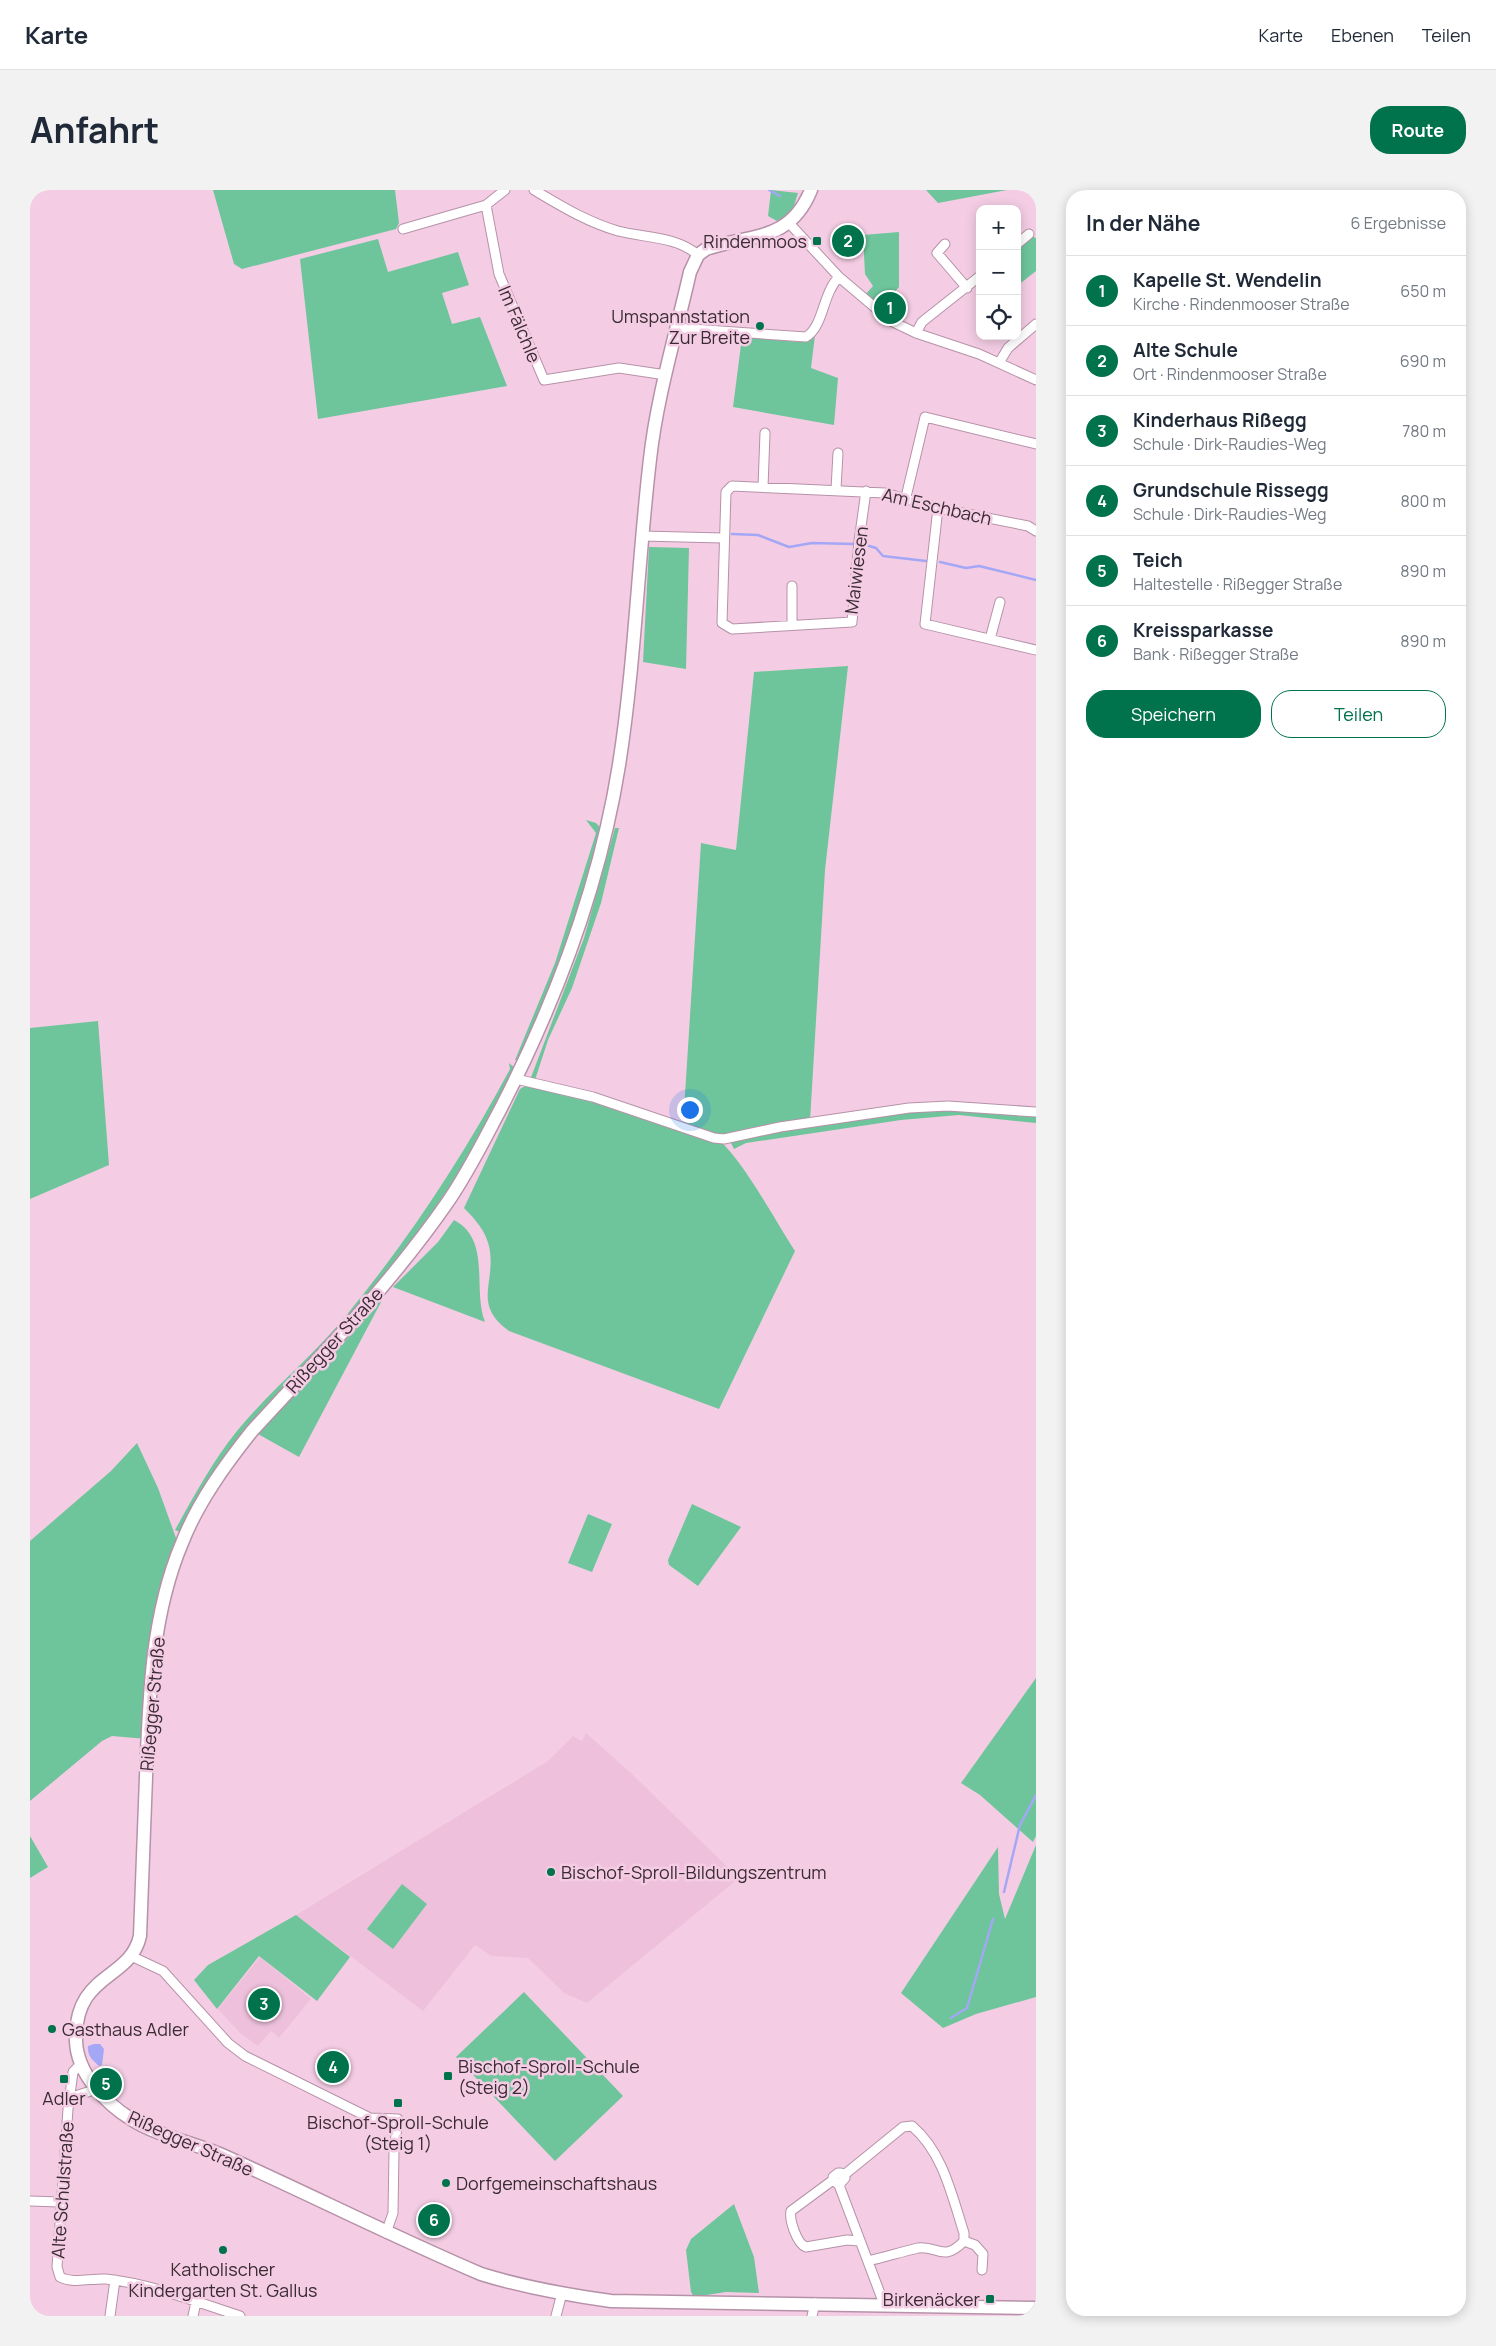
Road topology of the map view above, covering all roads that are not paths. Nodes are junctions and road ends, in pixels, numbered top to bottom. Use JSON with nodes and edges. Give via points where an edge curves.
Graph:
{"nodes":[{"id":1,"x":505,"y":190,"type":"edge"},
{"id":2,"x":534,"y":190,"type":"edge"},
{"id":3,"x":811,"y":190,"type":"edge"},
{"id":4,"x":486,"y":205,"type":"junction"},
{"id":5,"x":789,"y":222,"type":"junction"},
{"id":6,"x":403,"y":229,"type":"dead end"},
{"id":7,"x":1029,"y":234,"type":"dead end"},
{"id":8,"x":1021,"y":241,"type":"edge"},
{"id":9,"x":944,"y":244,"type":"dead end"},
{"id":10,"x":698,"y":255,"type":"junction"},
{"id":11,"x":839,"y":277,"type":"junction"},
{"id":12,"x":976,"y":280,"type":"edge"},
{"id":13,"x":967,"y":288,"type":"junction"},
{"id":14,"x":1036,"y":324,"type":"edge"},
{"id":15,"x":678,"y":328,"type":"junction"},
{"id":16,"x":916,"y":333,"type":"junction"},
{"id":17,"x":999,"y":363,"type":"junction"},
{"id":18,"x":666,"y":375,"type":"junction"},
{"id":19,"x":1036,"y":380,"type":"edge"},
{"id":20,"x":765,"y":433,"type":"dead end"},
{"id":21,"x":1036,"y":444,"type":"edge"},
{"id":22,"x":838,"y":453,"type":"dead end"},
{"id":23,"x":763,"y":487,"type":"junction"},
{"id":24,"x":836,"y":489,"type":"junction"},
{"id":25,"x":866,"y":491,"type":"junction"},
{"id":26,"x":906,"y":497,"type":"junction"},
{"id":27,"x":938,"y":508,"type":"junction"},
{"id":28,"x":1036,"y":531,"type":"edge"},
{"id":29,"x":642,"y":536,"type":"junction"},
{"id":30,"x":723,"y":538,"type":"junction"},
{"id":31,"x":792,"y":586,"type":"dead end"},
{"id":32,"x":1000,"y":602,"type":"dead end"},
{"id":33,"x":792,"y":625,"type":"junction"},
{"id":34,"x":990,"y":639,"type":"junction"},
{"id":35,"x":1036,"y":650,"type":"edge"},
{"id":36,"x":516,"y":1079,"type":"junction"},
{"id":37,"x":1036,"y":1112,"type":"edge"},
{"id":38,"x":131,"y":1956,"type":"junction"},
{"id":39,"x":81,"y":2064,"type":"junction"},
{"id":40,"x":97,"y":2089,"type":"junction"},
{"id":41,"x":69,"y":2098,"type":"junction"},
{"id":42,"x":836,"y":2183,"type":"junction"},
{"id":43,"x":30,"y":2201,"type":"edge"},
{"id":44,"x":60,"y":2202,"type":"junction"},
{"id":45,"x":386,"y":2233,"type":"junction"},
{"id":46,"x":858,"y":2241,"type":"junction"},
{"id":47,"x":964,"y":2241,"type":"junction"},
{"id":48,"x":868,"y":2261,"type":"junction"},
{"id":49,"x":982,"y":2270,"type":"dead end"},
{"id":50,"x":115,"y":2280,"type":"junction"},
{"id":51,"x":562,"y":2293,"type":"junction"},
{"id":52,"x":196,"y":2302,"type":"junction"},
{"id":53,"x":884,"y":2304,"type":"junction"},
{"id":54,"x":1036,"y":2308,"type":"edge"},
{"id":55,"x":814,"y":2310,"type":"edge"},
{"id":56,"x":965,"y":2311,"type":"edge"},
{"id":57,"x":110,"y":2316,"type":"edge"},
{"id":58,"x":192,"y":2316,"type":"edge"},
{"id":59,"x":240,"y":2316,"type":"edge"},
{"id":60,"x":556,"y":2316,"type":"edge"}],
"edges":[{"from":1,"to":4,"type":"street"},
{"from":2,"to":10,"type":"street","via":[[589,221],[618,231],[681,244]]},
{"from":3,"to":5,"type":"street","via":[[800,211]]},
{"from":4,"to":6,"type":"street"},
{"from":4,"to":18,"type":"street","name":"Im Fälchle","via":[[499,274],[544,380],[619,368]]},
{"from":5,"to":10,"type":"street","via":[[773,233],[714,246]]},
{"from":5,"to":11,"type":"street"},
{"from":7,"to":8,"type":"street"},
{"from":9,"to":13,"type":"street","via":[[937,253]]},
{"from":10,"to":15,"type":"street","name":"Rißegger Straße","via":[[690,272]]},
{"from":11,"to":15,"type":"street","via":[[829,288],[816,327],[806,337]]},
{"from":11,"to":16,"type":"street","via":[[891,322]]},
{"from":12,"to":13,"type":"street"},
{"from":13,"to":16,"type":"street","via":[[922,322]]},
{"from":14,"to":17,"type":"street","via":[[1008,348]]},
{"from":15,"to":18,"type":"street","name":"Rißegger Straße"},
{"from":16,"to":17,"type":"street"},
{"from":17,"to":19,"type":"street"},
{"from":18,"to":29,"type":"street","name":"Rißegger Straße","via":[[650,457]]},
{"from":20,"to":23,"type":"street"},
{"from":21,"to":26,"type":"street","via":[[925,417]]},
{"from":22,"to":24,"type":"street"},
{"from":23,"to":24,"type":"street","name":"Am Eschbach"},
{"from":23,"to":30,"type":"street","name":"Am Eschbach","via":[[732,486],[726,492]]},
{"from":24,"to":25,"type":"street","name":"Am Eschbach"},
{"from":25,"to":26,"type":"street","name":"Am Eschbach"},
{"from":25,"to":33,"type":"street","name":"Maiwiesen","via":[[852,622]]},
{"from":26,"to":27,"type":"street","name":"Am Eschbach"},
{"from":27,"to":28,"type":"street","name":"Am Eschbach","via":[[1028,526]]},
{"from":27,"to":34,"type":"street","via":[[925,624]]},
{"from":29,"to":30,"type":"street"},
{"from":29,"to":36,"type":"street","name":"Rißegger Straße","via":[[631,672],[619,766],[607,823],[579,922],[552,998]]},
{"from":30,"to":33,"type":"street","name":"Maiwiesen","via":[[722,623],[732,628]]},
{"from":31,"to":33,"type":"street"},
{"from":32,"to":34,"type":"street"},
{"from":34,"to":35,"type":"street"},
{"from":36,"to":37,"type":"street","via":[[593,1097],[724,1139],[780,1127],[909,1108],[948,1106]]},
{"from":36,"to":38,"type":"street","name":"Rißegger Straße","via":[[471,1164],[425,1233],[349,1326],[252,1431],[214,1482],[189,1526],[164,1600],[155,1648],[147,1740],[140,1936]]},
{"from":38,"to":39,"type":"street","name":"Rißegger Straße","via":[[95,1985],[84,1999],[76,2030]]},
{"from":38,"to":45,"type":"street","via":[[163,1971],[228,2043],[245,2056],[370,2118],[398,2118],[392,2213]]},
{"from":39,"to":40,"type":"street","name":"Rißegger Straße"},
{"from":39,"to":41,"type":"street","name":"Alte Schulstraße","via":[[73,2072]]},
{"from":40,"to":41,"type":"street","name":"Alte Schulstraße"},
{"from":40,"to":45,"type":"street","name":"Rißegger Straße","via":[[120,2111],[145,2126],[222,2155]]},
{"from":41,"to":44,"type":"street","name":"Alte Schulstraße"},
{"from":42,"to":46,"type":"street"},
{"from":42,"to":46,"type":"street","via":[[791,2211],[790,2218],[800,2243],[806,2248]]},
{"from":42,"to":47,"type":"street","via":[[844,2182],[844,2176],[903,2127],[912,2126],[921,2133],[944,2172]]},
{"from":43,"to":44,"type":"street"},
{"from":44,"to":50,"type":"street","name":"Alte Schulstraße","via":[[57,2267],[60,2277],[68,2280]]},
{"from":45,"to":51,"type":"street","name":"Rißegger Straße","via":[[481,2274]]},
{"from":46,"to":48,"type":"street"},
{"from":47,"to":48,"type":"street","via":[[948,2252],[921,2248]]},
{"from":47,"to":49,"type":"street","via":[[975,2245],[983,2254]]},
{"from":48,"to":53,"type":"street"},
{"from":50,"to":52,"type":"street","name":"Alte Schulstraße"},
{"from":50,"to":57,"type":"street"},
{"from":51,"to":55,"type":"street","name":"Rißegger Straße","via":[[611,2300]]},
{"from":51,"to":60,"type":"street"},
{"from":52,"to":58,"type":"street"},
{"from":52,"to":59,"type":"street","name":"Alte Schulstraße"},
{"from":53,"to":55,"type":"street","name":"Rißegger Straße"},
{"from":53,"to":56,"type":"street","name":"Rißegger Straße"},
{"from":54,"to":56,"type":"street","name":"Rißegger Straße"}]}
